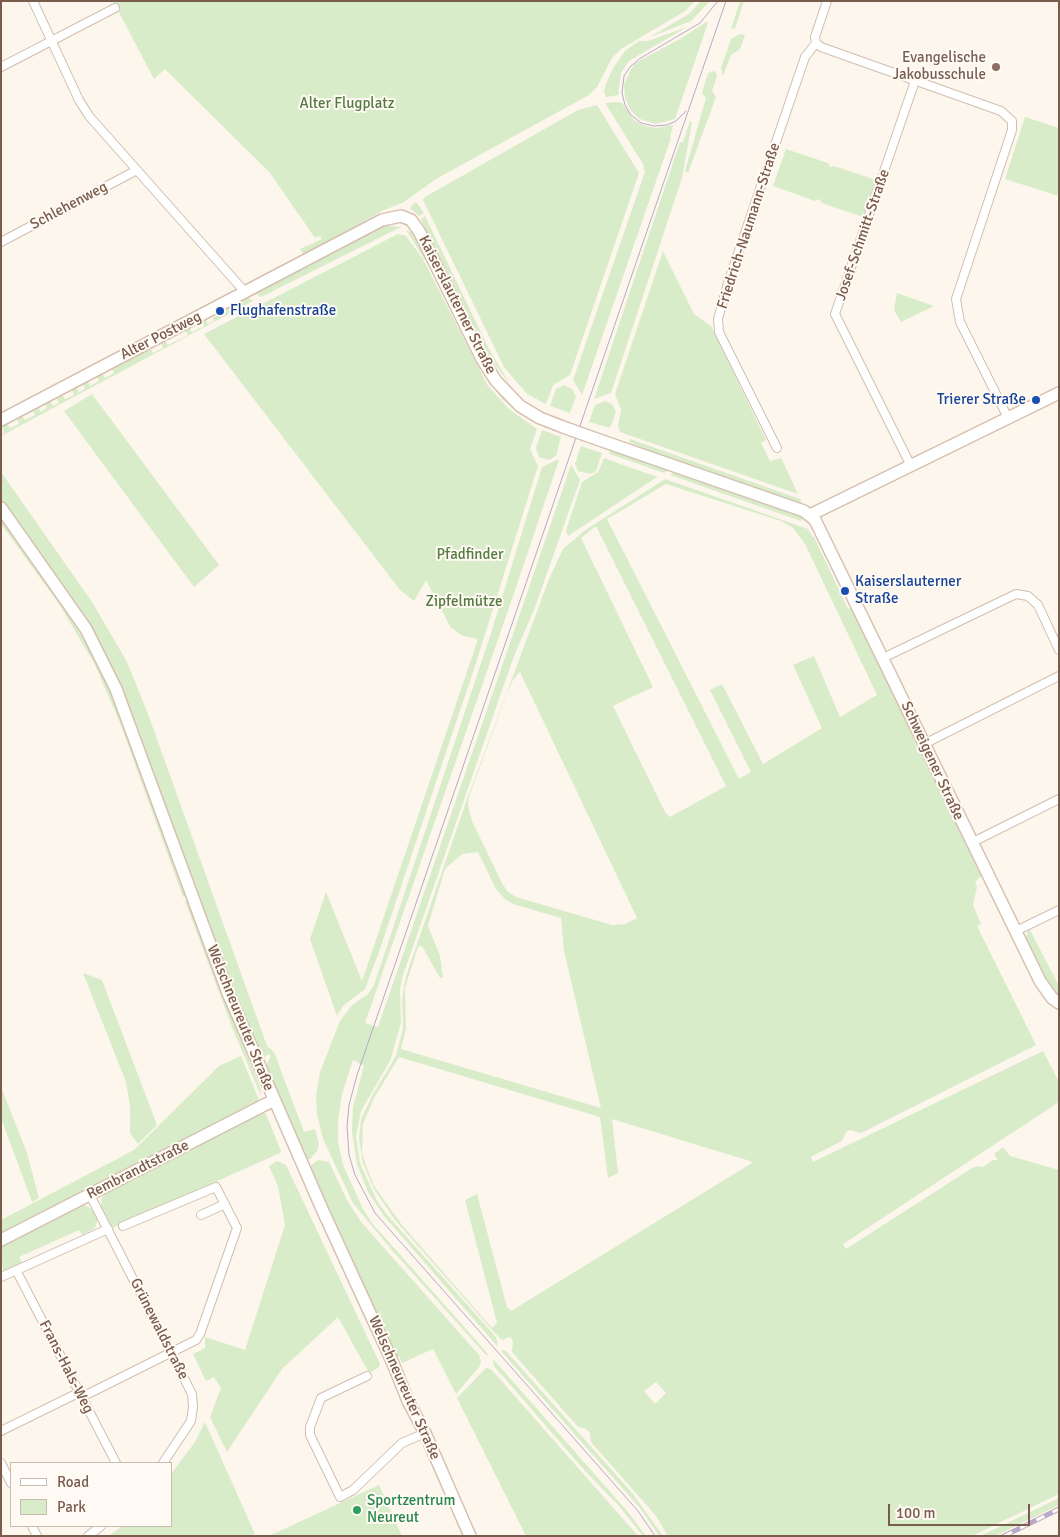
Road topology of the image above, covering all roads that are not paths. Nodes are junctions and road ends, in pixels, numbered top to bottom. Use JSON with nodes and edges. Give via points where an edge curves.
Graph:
{"nodes":[{"id":1,"x":33,"y":1,"type":"edge"},
{"id":2,"x":827,"y":1,"type":"edge"},
{"id":3,"x":116,"y":8,"type":"dead end"},
{"id":4,"x":51,"y":40,"type":"junction"},
{"id":5,"x":816,"y":43,"type":"junction"},
{"id":6,"x":1,"y":67,"type":"edge"},
{"id":7,"x":915,"y":81,"type":"junction"},
{"id":8,"x":137,"y":170,"type":"junction"},
{"id":9,"x":401,"y":216,"type":"joint"},
{"id":10,"x":1,"y":242,"type":"edge"},
{"id":11,"x":245,"y":292,"type":"junction"},
{"id":12,"x":1059,"y":393,"type":"edge"},
{"id":13,"x":1008,"y":418,"type":"junction"},
{"id":14,"x":1,"y":420,"type":"edge"},
{"id":15,"x":777,"y":448,"type":"dead end"},
{"id":16,"x":911,"y":466,"type":"junction"},
{"id":17,"x":1,"y":508,"type":"edge"},
{"id":18,"x":810,"y":514,"type":"junction"},
{"id":19,"x":1059,"y":650,"type":"edge"},
{"id":20,"x":883,"y":658,"type":"junction"},
{"id":21,"x":1059,"y":676,"type":"edge"},
{"id":22,"x":924,"y":744,"type":"junction"},
{"id":23,"x":1059,"y":798,"type":"edge"},
{"id":24,"x":971,"y":843,"type":"junction"},
{"id":25,"x":1059,"y":910,"type":"edge"},
{"id":26,"x":1016,"y":931,"type":"junction"},
{"id":27,"x":1059,"y":1004,"type":"edge"},
{"id":28,"x":274,"y":1100,"type":"junction"},
{"id":29,"x":90,"y":1195,"type":"junction"},
{"id":30,"x":224,"y":1204,"type":"junction"},
{"id":31,"x":201,"y":1215,"type":"dead end"},
{"id":32,"x":123,"y":1226,"type":"dead end"},
{"id":33,"x":108,"y":1229,"type":"junction"},
{"id":34,"x":1,"y":1240,"type":"edge"},
{"id":35,"x":16,"y":1270,"type":"junction"},
{"id":36,"x":1,"y":1277,"type":"edge"},
{"id":37,"x":171,"y":1353,"type":"junction"},
{"id":38,"x":367,"y":1376,"type":"dead end"},
{"id":39,"x":81,"y":1394,"type":"junction"},
{"id":40,"x":1,"y":1431,"type":"edge"},
{"id":41,"x":425,"y":1433,"type":"junction"},
{"id":42,"x":115,"y":1462,"type":"edge"},
{"id":43,"x":164,"y":1462,"type":"edge"},
{"id":44,"x":1,"y":1463,"type":"edge"},
{"id":45,"x":10,"y":1481,"type":"edge"},
{"id":46,"x":100,"y":1527,"type":"edge"},
{"id":47,"x":88,"y":1536,"type":"edge"},
{"id":48,"x":470,"y":1536,"type":"edge"}],
"edges":[{"from":1,"to":4,"type":"street"},
{"from":2,"to":5,"type":"street","name":"Friedrich-Naumann-Straße"},
{"from":3,"to":4,"type":"street"},
{"from":4,"to":6,"type":"street"},
{"from":4,"to":8,"type":"street","via":[[89,116]]},
{"from":5,"to":7,"type":"street"},
{"from":5,"to":15,"type":"street","name":"Friedrich-Naumann-Straße","via":[[805,57],[718,319],[719,332]]},
{"from":7,"to":13,"type":"street","via":[[1002,111],[1012,121],[1012,130],[956,299],[960,322]]},
{"from":7,"to":16,"type":"street","name":"Josef-Schmitt-Straße","via":[[835,314]]},
{"from":8,"to":10,"type":"street","name":"Schlehenweg"},
{"from":8,"to":11,"type":"street"},
{"from":9,"to":11,"type":"main road","name":"Alter Postweg","via":[[382,220]]},
{"from":9,"to":18,"type":"main road","name":"Kaiserslauterner Straße","bridge":true,"via":[[411,220],[419,230],[482,359],[496,381],[520,406],[563,428]]},
{"from":11,"to":14,"type":"main road","name":"Alter Postweg"},
{"from":12,"to":13,"type":"main road"},
{"from":13,"to":16,"type":"main road"},
{"from":16,"to":18,"type":"main road"},
{"from":17,"to":28,"type":"main road","name":"Welschneureuter Straße","via":[[86,629],[116,689],[228,993]]},
{"from":18,"to":20,"type":"main road","name":"Schweigener Straße","via":[[819,526]]},
{"from":19,"to":20,"type":"street","via":[[1038,605],[1028,596],[1016,594]]},
{"from":20,"to":22,"type":"main road","name":"Schweigener Straße"},
{"from":21,"to":22,"type":"street"},
{"from":22,"to":24,"type":"main road","name":"Schweigener Straße"},
{"from":23,"to":24,"type":"street"},
{"from":24,"to":26,"type":"main road","name":"Schweigener Straße"},
{"from":25,"to":26,"type":"street"},
{"from":26,"to":27,"type":"main road","name":"Schweigener Straße","via":[[1040,981]]},
{"from":28,"to":29,"type":"main road","name":"Rembrandtstraße"},
{"from":28,"to":41,"type":"main road","name":"Welschneureuter Straße"},
{"from":29,"to":33,"type":"street","name":"Grünewaldstraße"},
{"from":29,"to":34,"type":"main road","name":"Rembrandtstraße"},
{"from":30,"to":31,"type":"street"},
{"from":30,"to":32,"type":"street","via":[[216,1187]]},
{"from":30,"to":37,"type":"street","via":[[237,1228],[200,1334],[196,1340]]},
{"from":33,"to":35,"type":"street"},
{"from":33,"to":37,"type":"street","name":"Grünewaldstraße"},
{"from":35,"to":36,"type":"street"},
{"from":35,"to":39,"type":"street","name":"Frans-Hals-Weg"},
{"from":37,"to":39,"type":"street"},
{"from":37,"to":43,"type":"street","name":"Grünewaldstraße","via":[[192,1394],[193,1407],[187,1428]]},
{"from":38,"to":41,"type":"street","via":[[320,1398],[310,1426],[310,1435],[340,1497],[353,1490],[402,1443]]},
{"from":39,"to":40,"type":"street"},
{"from":39,"to":42,"type":"street","name":"Frans-Hals-Weg"},
{"from":41,"to":48,"type":"main road","name":"Welschneureuter Straße"},
{"from":44,"to":45,"type":"street"},
{"from":46,"to":47,"type":"street"}]}
